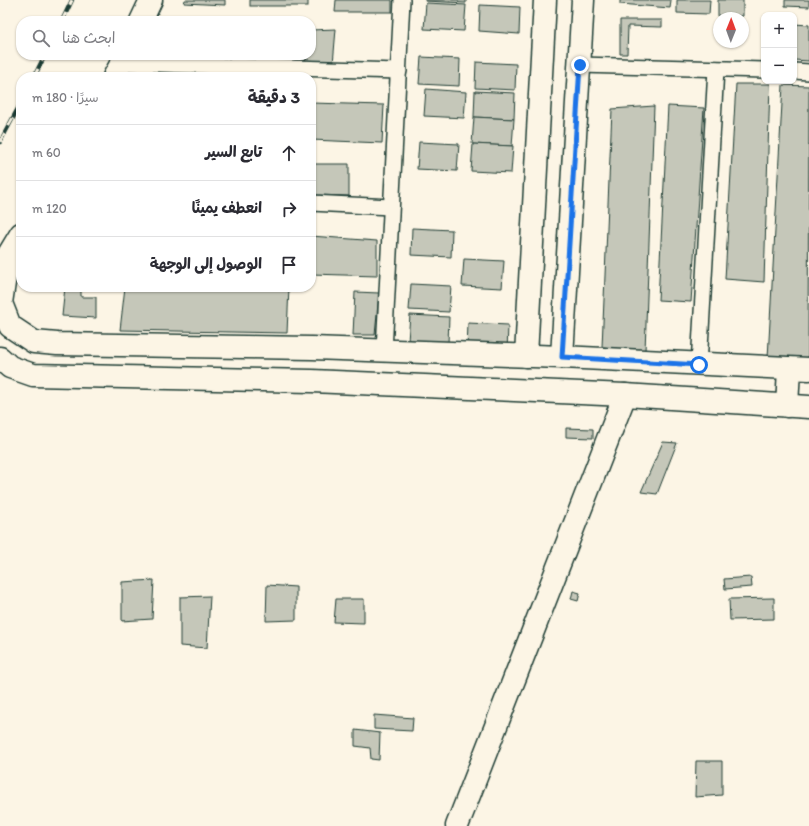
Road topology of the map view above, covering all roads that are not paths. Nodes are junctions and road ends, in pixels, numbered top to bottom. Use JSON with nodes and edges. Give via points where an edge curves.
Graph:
{"nodes":[{"id":1,"x":151,"y":0,"type":"edge"},
{"id":2,"x":402,"y":0,"type":"edge"},
{"id":3,"x":545,"y":0,"type":"edge"},
{"id":4,"x":583,"y":0,"type":"edge"},
{"id":5,"x":144,"y":16,"type":"edge"},
{"id":6,"x":121,"y":65,"type":"edge"},
{"id":7,"x":580,"y":65,"type":"junction"},
{"id":8,"x":716,"y":69,"type":"junction"},
{"id":9,"x":761,"y":70,"type":"edge"},
{"id":10,"x":399,"y":71,"type":"junction"},
{"id":11,"x":797,"y":71,"type":"edge"},
{"id":12,"x":809,"y":72,"type":"edge"},
{"id":13,"x":316,"y":203,"type":"edge"},
{"id":14,"x":391,"y":207,"type":"junction"},
{"id":15,"x":16,"y":242,"type":"edge"},
{"id":16,"x":4,"y":262,"type":"edge"},
{"id":17,"x":312,"y":348,"type":"junction"},
{"id":18,"x":384,"y":351,"type":"junction"},
{"id":19,"x":526,"y":356,"type":"junction"},
{"id":20,"x":562,"y":357,"type":"junction"},
{"id":21,"x":0,"y":358,"type":"edge"},
{"id":22,"x":699,"y":365,"type":"junction"},
{"id":23,"x":799,"y":369,"type":"edge"},
{"id":24,"x":312,"y":381,"type":"junction"},
{"id":25,"x":626,"y":395,"type":"junction"},
{"id":26,"x":787,"y":406,"type":"junction"},
{"id":27,"x":809,"y":407,"type":"edge"},
{"id":28,"x":457,"y":826,"type":"edge"}],
"edges":[{"from":1,"to":5,"type":"main road"},
{"from":2,"to":10,"type":"street"},
{"from":3,"to":19,"type":"main road"},
{"from":4,"to":7,"type":"main road"},
{"from":6,"to":10,"type":"street"},
{"from":7,"to":8,"type":"street"},
{"from":7,"to":20,"type":"main road"},
{"from":8,"to":9,"type":"street"},
{"from":8,"to":22,"type":"street"},
{"from":10,"to":14,"type":"street"},
{"from":11,"to":12,"type":"street"},
{"from":13,"to":14,"type":"street"},
{"from":14,"to":18,"type":"street"},
{"from":15,"to":16,"type":"main road"},
{"from":16,"to":17,"type":"main road","via":[[1,303],[10,326],[34,342]]},
{"from":17,"to":18,"type":"main road"},
{"from":17,"to":24,"type":"main road"},
{"from":18,"to":19,"type":"main road"},
{"from":19,"to":20,"type":"main road"},
{"from":20,"to":22,"type":"main road"},
{"from":21,"to":24,"type":"main road","via":[[10,367],[33,375]]},
{"from":22,"to":23,"type":"main road"},
{"from":23,"to":26,"type":"main road"},
{"from":24,"to":25,"type":"main road"},
{"from":25,"to":26,"type":"main road"},
{"from":25,"to":28,"type":"main road"},
{"from":26,"to":27,"type":"main road"}]}
